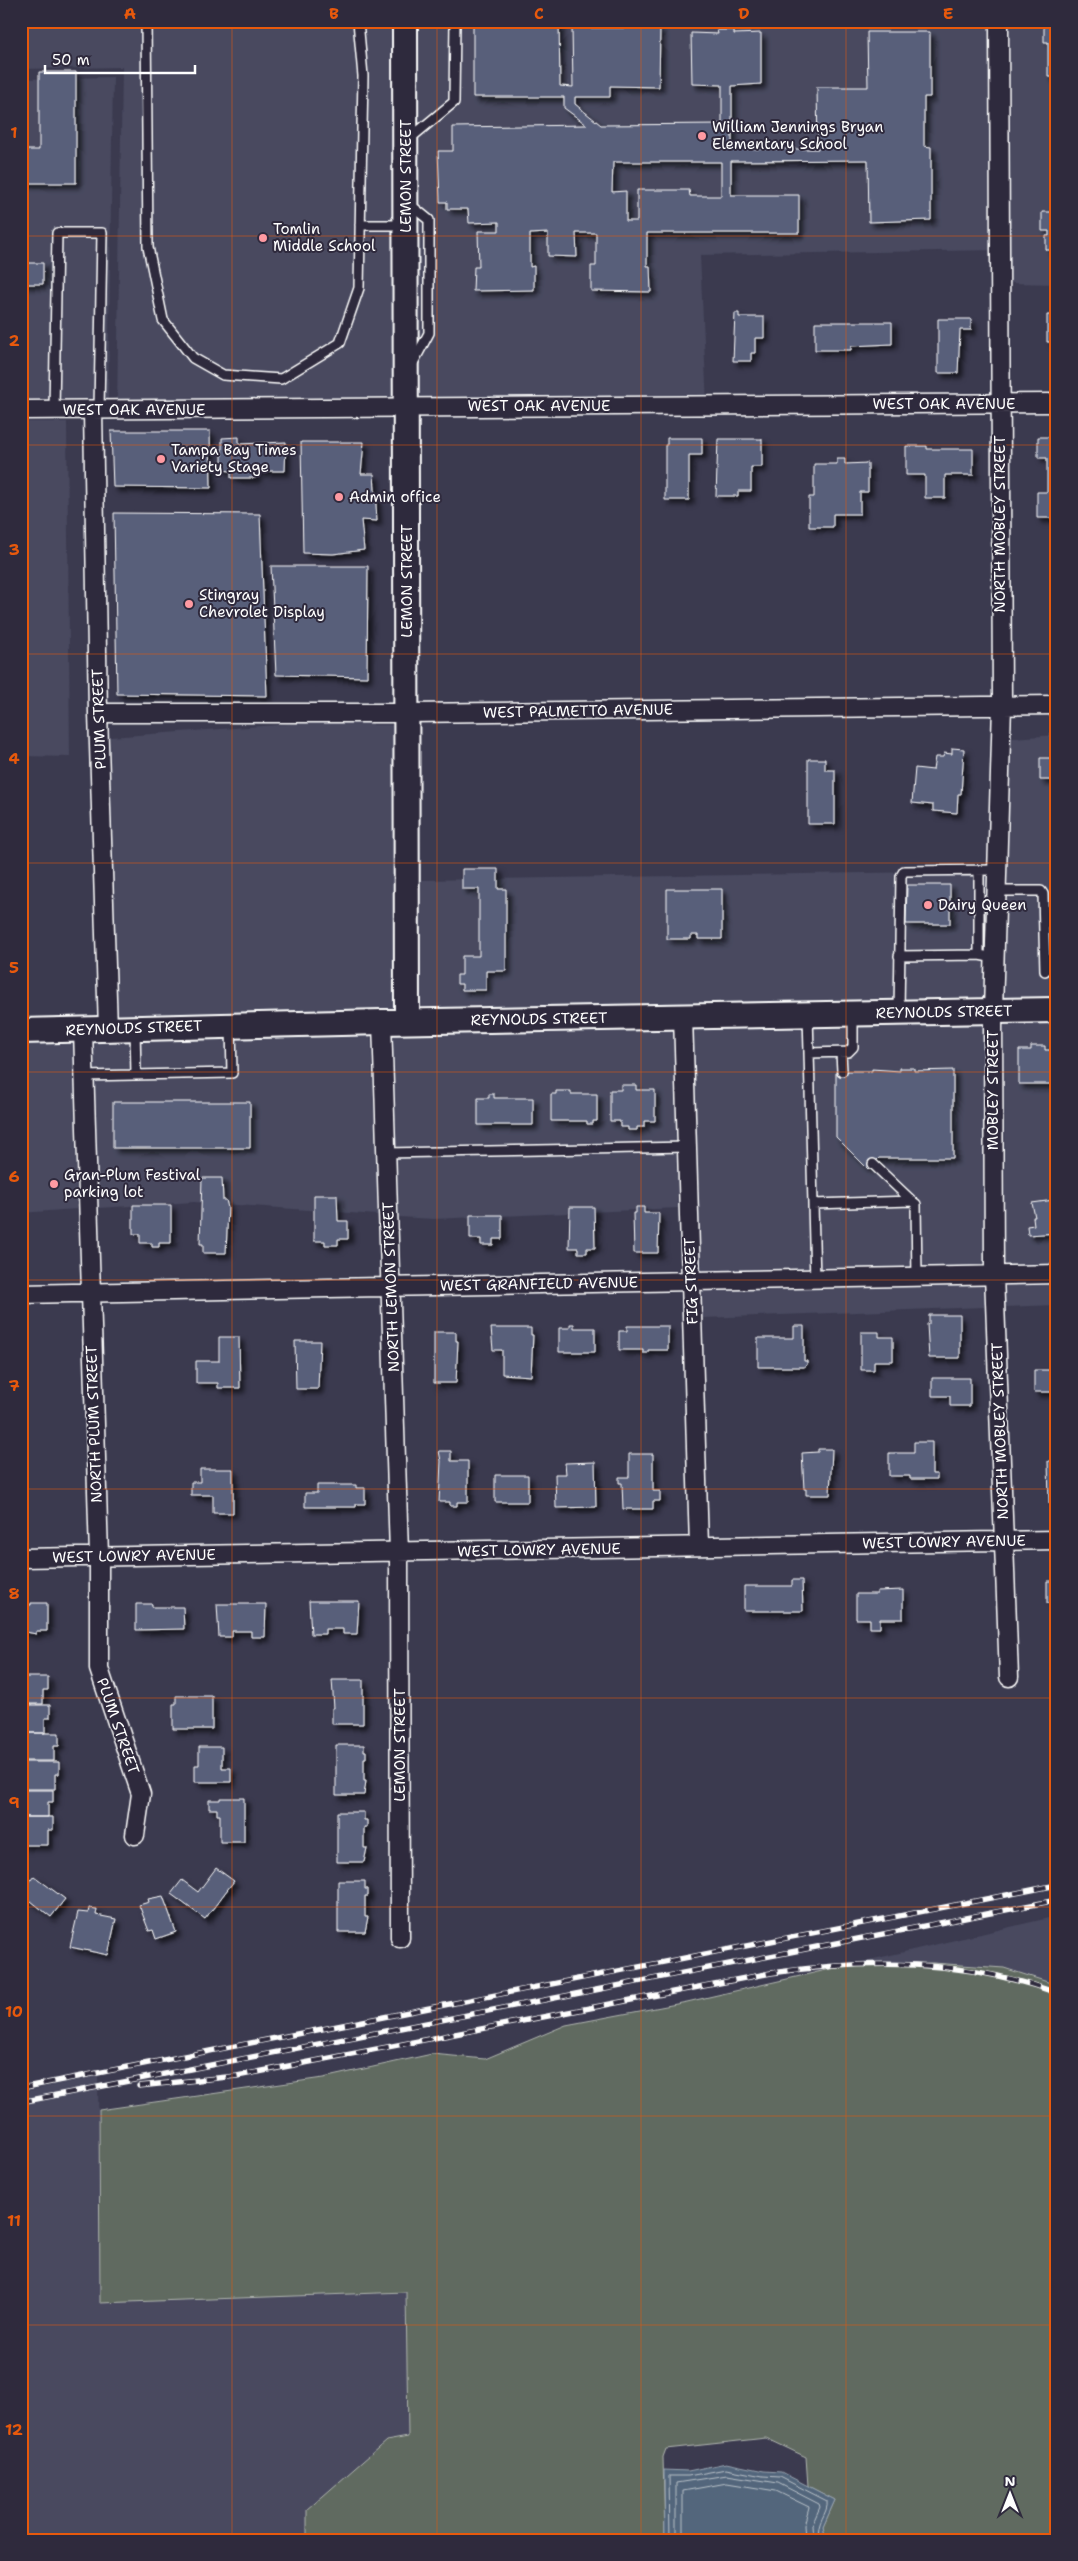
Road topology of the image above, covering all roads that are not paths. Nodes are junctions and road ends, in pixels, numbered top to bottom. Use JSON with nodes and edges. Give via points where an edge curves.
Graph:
{"nodes":[{"id":1,"x":146,"y":21,"type":"edge"},
{"id":2,"x":358,"y":21,"type":"edge"},
{"id":3,"x":405,"y":21,"type":"edge"},
{"id":4,"x":455,"y":21,"type":"edge"},
{"id":5,"x":999,"y":21,"type":"edge"},
{"id":6,"x":406,"y":142,"type":"junction"},
{"id":7,"x":406,"y":201,"type":"junction"},
{"id":8,"x":360,"y":225,"type":"junction"},
{"id":9,"x":406,"y":226,"type":"junction"},
{"id":10,"x":406,"y":374,"type":"junction"},
{"id":11,"x":1057,"y":403,"type":"edge"},
{"id":12,"x":1000,"y":404,"type":"junction"},
{"id":13,"x":406,"y":407,"type":"junction"},
{"id":14,"x":21,"y":410,"type":"edge"},
{"id":15,"x":54,"y":410,"type":"junction"},
{"id":16,"x":96,"y":410,"type":"junction"},
{"id":17,"x":1002,"y":705,"type":"junction"},
{"id":18,"x":1057,"y":705,"type":"edge"},
{"id":19,"x":98,"y":713,"type":"junction"},
{"id":20,"x":408,"y":713,"type":"junction"},
{"id":21,"x":998,"y":846,"type":"joint"},
{"id":22,"x":979,"y":870,"type":"junction"},
{"id":23,"x":997,"y":870,"type":"junction"},
{"id":24,"x":997,"y":892,"type":"junction"},
{"id":25,"x":899,"y":956,"type":"junction"},
{"id":26,"x":987,"y":957,"type":"junction"},
{"id":27,"x":1045,"y":971,"type":"dead end"},
{"id":28,"x":1057,"y":1010,"type":"edge"},
{"id":29,"x":993,"y":1011,"type":"junction"},
{"id":30,"x":853,"y":1013,"type":"junction"},
{"id":31,"x":899,"y":1013,"type":"junction"},
{"id":32,"x":808,"y":1014,"type":"junction"},
{"id":33,"x":683,"y":1016,"type":"junction"},
{"id":34,"x":407,"y":1021,"type":"junction"},
{"id":35,"x":382,"y":1022,"type":"junction"},
{"id":36,"x":231,"y":1026,"type":"junction"},
{"id":37,"x":135,"y":1028,"type":"junction"},
{"id":38,"x":108,"y":1029,"type":"junction"},
{"id":39,"x":83,"y":1030,"type":"junction"},
{"id":40,"x":21,"y":1031,"type":"edge"},
{"id":41,"x":841,"y":1052,"type":"junction"},
{"id":42,"x":809,"y":1053,"type":"junction"},
{"id":43,"x":842,"y":1070,"type":"dead end"},
{"id":44,"x":136,"y":1074,"type":"junction"},
{"id":45,"x":84,"y":1076,"type":"junction"},
{"id":46,"x":687,"y":1147,"type":"junction"},
{"id":47,"x":386,"y":1153,"type":"junction"},
{"id":48,"x":873,"y":1164,"type":"dead end"},
{"id":49,"x":912,"y":1201,"type":"junction"},
{"id":50,"x":813,"y":1204,"type":"junction"},
{"id":51,"x":1057,"y":1274,"type":"edge"},
{"id":52,"x":994,"y":1275,"type":"junction"},
{"id":53,"x":917,"y":1278,"type":"junction"},
{"id":54,"x":816,"y":1280,"type":"junction"},
{"id":55,"x":691,"y":1282,"type":"junction"},
{"id":56,"x":392,"y":1286,"type":"junction"},
{"id":57,"x":90,"y":1292,"type":"junction"},
{"id":58,"x":21,"y":1294,"type":"edge"},
{"id":59,"x":1057,"y":1540,"type":"edge"},
{"id":60,"x":1004,"y":1541,"type":"junction"},
{"id":61,"x":699,"y":1546,"type":"junction"},
{"id":62,"x":399,"y":1553,"type":"junction"},
{"id":63,"x":99,"y":1556,"type":"junction"},
{"id":64,"x":21,"y":1558,"type":"edge"},
{"id":65,"x":1009,"y":1677,"type":"dead end"},
{"id":66,"x":135,"y":1835,"type":"dead end"},
{"id":67,"x":400,"y":1938,"type":"dead end"}],
"edges":[{"from":1,"to":8,"type":"lane","via":[[148,248],[163,320],[193,358],[223,375],[280,379],[340,343],[359,288]]},
{"from":2,"to":8,"type":"lane","via":[[363,76]]},
{"from":3,"to":6,"type":"main road","name":"LEMON STREET"},
{"from":4,"to":6,"type":"lane","via":[[454,102]]},
{"from":5,"to":12,"type":"street","name":"NORTH MOBLEY STREET"},
{"from":6,"to":7,"type":"main road","name":"LEMON STREET"},
{"from":7,"to":9,"type":"main road","name":"LEMON STREET"},
{"from":7,"to":10,"type":"lane","via":[[429,220],[429,333]]},
{"from":8,"to":9,"type":"lane"},
{"from":9,"to":10,"type":"main road","name":"LEMON STREET"},
{"from":10,"to":13,"type":"main road","name":"LEMON STREET"},
{"from":11,"to":12,"type":"street","name":"WEST OAK AVENUE"},
{"from":12,"to":13,"type":"street","name":"WEST OAK AVENUE"},
{"from":12,"to":17,"type":"street","name":"NORTH MOBLEY STREET"},
{"from":13,"to":16,"type":"street","name":"WEST OAK AVENUE"},
{"from":13,"to":20,"type":"main road","name":"LEMON STREET"},
{"from":14,"to":15,"type":"street","name":"WEST OAK AVENUE"},
{"from":15,"to":16,"type":"street","name":"WEST OAK AVENUE"},
{"from":15,"to":16,"type":"lane","via":[[57,234],[102,233]]},
{"from":16,"to":19,"type":"street","name":"PLUM STREET"},
{"from":17,"to":18,"type":"street","name":"WEST PALMETTO AVENUE"},
{"from":17,"to":20,"type":"street","name":"WEST PALMETTO AVENUE"},
{"from":17,"to":21,"type":"street","name":"NORTH MOBLEY STREET"},
{"from":19,"to":20,"type":"street","name":"WEST PALMETTO AVENUE"},
{"from":19,"to":38,"type":"street","name":"PLUM STREET"},
{"from":20,"to":34,"type":"main road","name":"LEMON STREET"},
{"from":21,"to":23,"type":"street","name":"MOBLEY STREET"},
{"from":22,"to":23,"type":"lane"},
{"from":22,"to":25,"type":"lane","via":[[904,872],[901,876]]},
{"from":22,"to":26,"type":"lane"},
{"from":23,"to":24,"type":"street","name":"MOBLEY STREET"},
{"from":24,"to":26,"type":"street","name":"MOBLEY STREET"},
{"from":24,"to":27,"type":"lane","via":[[1044,894]]},
{"from":25,"to":26,"type":"lane"},
{"from":25,"to":31,"type":"lane"},
{"from":26,"to":29,"type":"street","name":"MOBLEY STREET"},
{"from":28,"to":29,"type":"main road","name":"REYNOLDS STREET"},
{"from":29,"to":31,"type":"main road","name":"REYNOLDS STREET"},
{"from":29,"to":52,"type":"street","name":"MOBLEY STREET"},
{"from":30,"to":31,"type":"main road","name":"REYNOLDS STREET"},
{"from":30,"to":32,"type":"main road","name":"REYNOLDS STREET"},
{"from":30,"to":41,"type":"lane","via":[[853,1046],[848,1052]]},
{"from":32,"to":33,"type":"main road","name":"REYNOLDS STREET"},
{"from":32,"to":42,"type":"lane"},
{"from":33,"to":34,"type":"main road","name":"REYNOLDS STREET"},
{"from":33,"to":46,"type":"street","name":"FIG STREET"},
{"from":34,"to":35,"type":"main road","name":"REYNOLDS STREET"},
{"from":35,"to":36,"type":"main road","name":"REYNOLDS STREET"},
{"from":35,"to":47,"type":"street","name":"NORTH LEMON STREET"},
{"from":36,"to":37,"type":"main road","name":"REYNOLDS STREET"},
{"from":36,"to":44,"type":"lane","via":[[232,1072]]},
{"from":37,"to":38,"type":"main road","name":"REYNOLDS STREET"},
{"from":37,"to":44,"type":"lane"},
{"from":38,"to":39,"type":"main road","name":"REYNOLDS STREET"},
{"from":39,"to":40,"type":"main road","name":"REYNOLDS STREET"},
{"from":39,"to":45,"type":"street"},
{"from":41,"to":42,"type":"lane"},
{"from":41,"to":43,"type":"lane"},
{"from":42,"to":50,"type":"lane"},
{"from":44,"to":45,"type":"lane"},
{"from":45,"to":57,"type":"street"},
{"from":46,"to":47,"type":"lane"},
{"from":46,"to":55,"type":"street","name":"FIG STREET"},
{"from":47,"to":56,"type":"street","name":"NORTH LEMON STREET"},
{"from":48,"to":49,"type":"lane"},
{"from":49,"to":50,"type":"lane"},
{"from":49,"to":53,"type":"lane","via":[[916,1204]]},
{"from":50,"to":54,"type":"lane"},
{"from":51,"to":52,"type":"street","name":"WEST GRANFIELD AVENUE"},
{"from":52,"to":53,"type":"street","name":"WEST GRANFIELD AVENUE"},
{"from":52,"to":60,"type":"street","name":"NORTH MOBLEY STREET"},
{"from":53,"to":54,"type":"street","name":"WEST GRANFIELD AVENUE"},
{"from":54,"to":55,"type":"street","name":"WEST GRANFIELD AVENUE"},
{"from":55,"to":56,"type":"street","name":"WEST GRANFIELD AVENUE"},
{"from":55,"to":61,"type":"street","name":"FIG STREET"},
{"from":56,"to":57,"type":"street","name":"WEST GRANFIELD AVENUE"},
{"from":56,"to":62,"type":"street","name":"NORTH LEMON STREET"},
{"from":57,"to":58,"type":"street","name":"WEST GRANFIELD AVENUE"},
{"from":57,"to":63,"type":"street","name":"NORTH PLUM STREET"},
{"from":59,"to":60,"type":"street","name":"WEST LOWRY AVENUE"},
{"from":60,"to":61,"type":"street","name":"WEST LOWRY AVENUE"},
{"from":60,"to":65,"type":"street","name":"NORTH MOBLEY STREET"},
{"from":61,"to":62,"type":"street","name":"WEST LOWRY AVENUE"},
{"from":62,"to":63,"type":"street","name":"WEST LOWRY AVENUE"},
{"from":62,"to":67,"type":"street","name":"LEMON STREET"},
{"from":63,"to":64,"type":"street","name":"WEST LOWRY AVENUE"},
{"from":63,"to":66,"type":"street","name":"PLUM STREET","via":[[99,1669],[141,1794]]}]}
